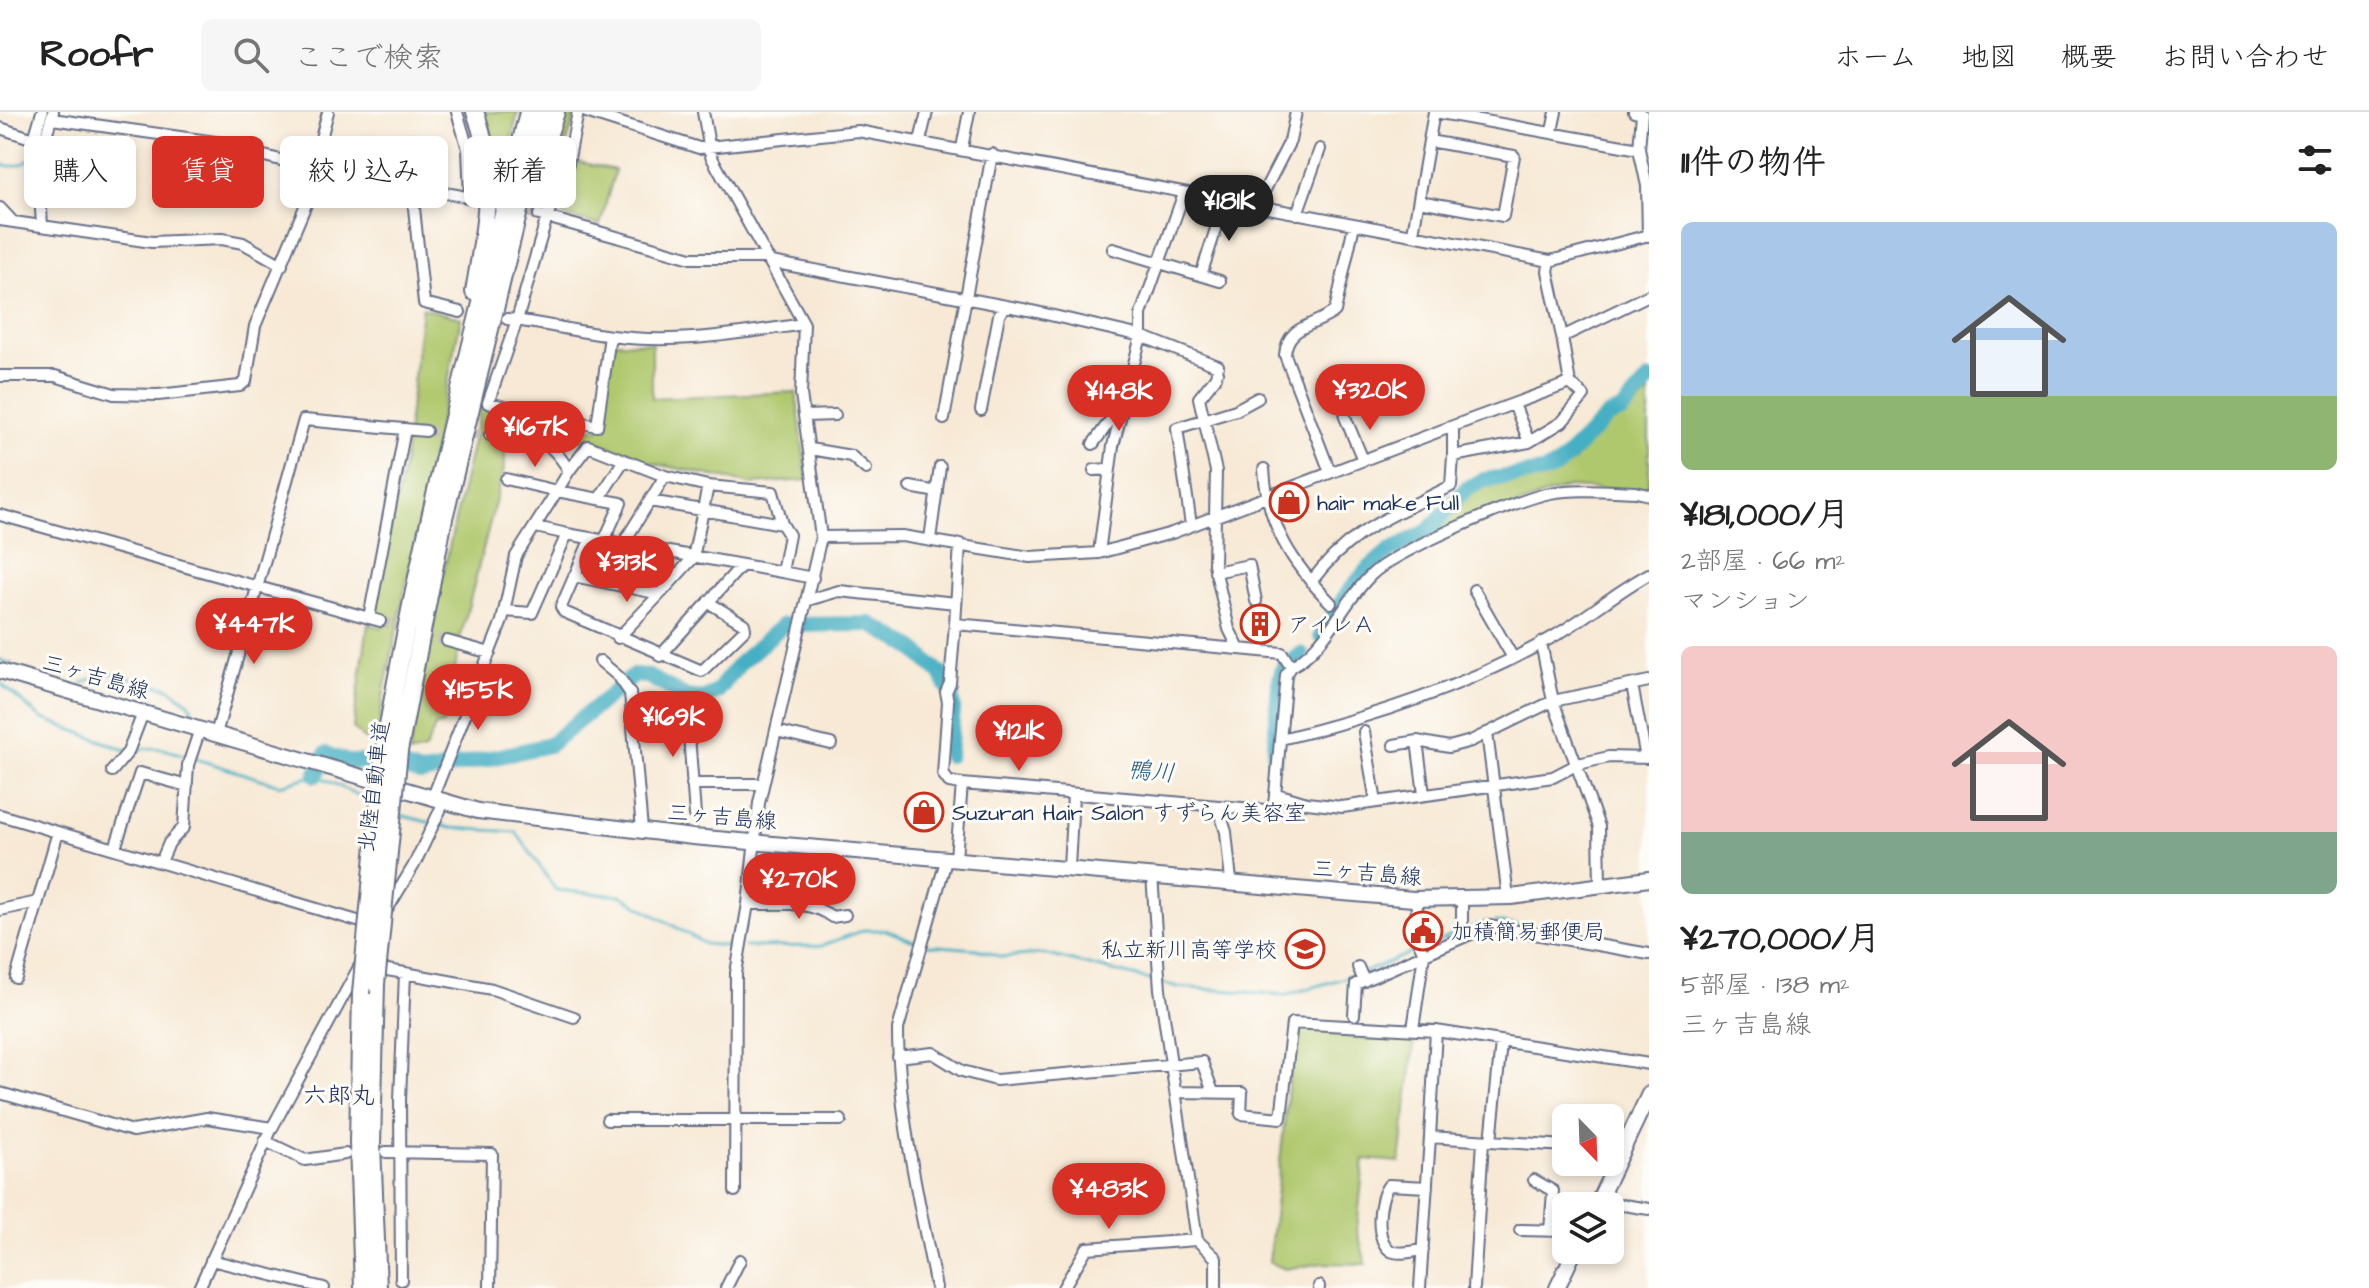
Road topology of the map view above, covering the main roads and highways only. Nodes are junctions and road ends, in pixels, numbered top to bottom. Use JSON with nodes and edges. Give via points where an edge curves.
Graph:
{"nodes":[{"id":1,"x":475,"y":112,"type":"edge"},
{"id":2,"x":528,"y":112,"type":"edge"},
{"id":3,"x":543,"y":112,"type":"edge"},
{"id":4,"x":556,"y":112,"type":"edge"},
{"id":5,"x":478,"y":377,"type":"junction"},
{"id":6,"x":451,"y":427,"type":"junction"},
{"id":7,"x":0,"y":671,"type":"edge"},
{"id":8,"x":392,"y":750,"type":"junction"},
{"id":9,"x":1649,"y":879,"type":"edge"},
{"id":10,"x":368,"y":988,"type":"junction"},
{"id":11,"x":1649,"y":1094,"type":"edge"},
{"id":12,"x":1624,"y":1135,"type":"edge"},
{"id":13,"x":1568,"y":1264,"type":"edge"},
{"id":14,"x":363,"y":1288,"type":"edge"},
{"id":15,"x":378,"y":1288,"type":"edge"},
{"id":16,"x":1557,"y":1288,"type":"edge"}],
"edges":[{"from":1,"to":6,"type":"highway","via":[[485,149],[488,197]]},
{"from":2,"to":6,"type":"highway","name":"北陸自動車道"},
{"from":3,"to":5,"type":"highway","name":"北陸自動車道"},
{"from":4,"to":5,"type":"highway"},
{"from":5,"to":8,"type":"highway","name":"北陸自動車道"},
{"from":6,"to":8,"type":"highway","name":"北陸自動車道","via":[[407,617]]},
{"from":7,"to":9,"type":"main road","name":"三ヶ吉島線","via":[[478,811],[756,842],[1417,899],[1508,897]]},
{"from":8,"to":10,"type":"highway","name":"北陸自動車道","bridge":true},
{"from":10,"to":14,"type":"highway","name":"北陸自動車道","via":[[358,1143]]},
{"from":10,"to":15,"type":"highway","name":"北陸自動車道"},
{"from":11,"to":12,"type":"main road"},
{"from":13,"to":16,"type":"main road"}]}
